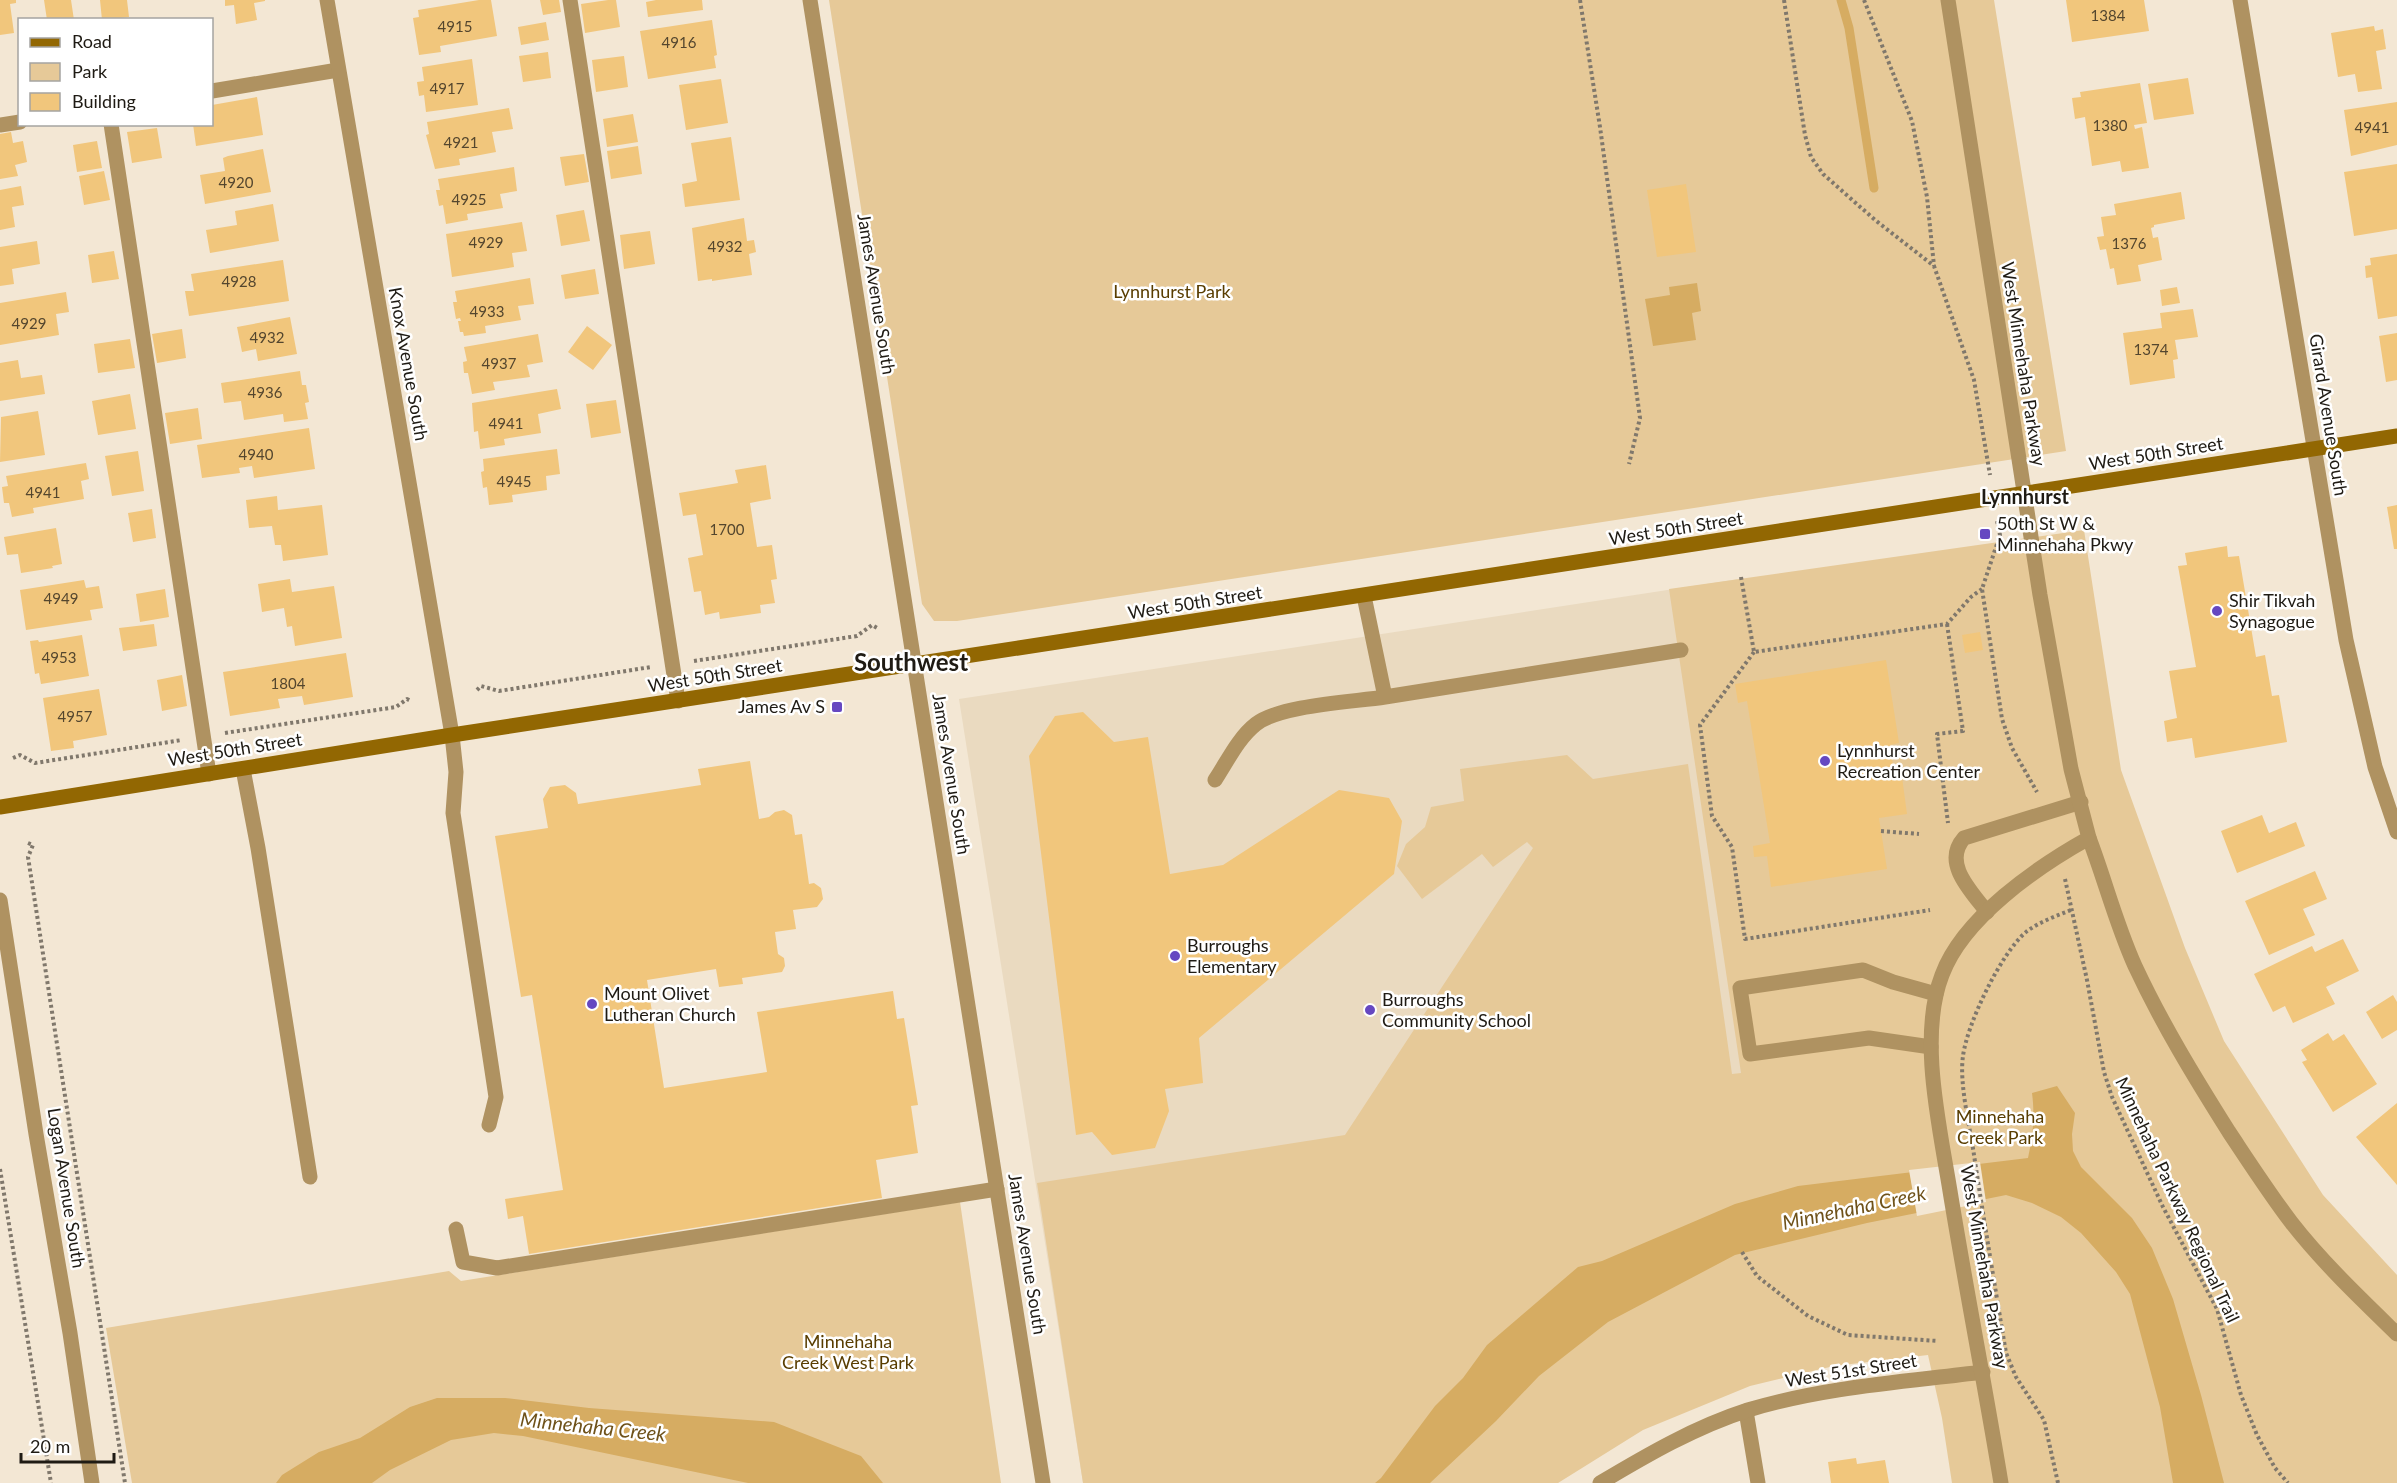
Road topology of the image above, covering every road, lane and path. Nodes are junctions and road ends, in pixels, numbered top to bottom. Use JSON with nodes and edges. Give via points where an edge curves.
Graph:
{"nodes":[{"id":1,"x":327,"y":0,"type":"edge"},
{"id":2,"x":570,"y":0,"type":"edge"},
{"id":3,"x":810,"y":0,"type":"edge"},
{"id":4,"x":1580,"y":0,"type":"edge"},
{"id":5,"x":1784,"y":0,"type":"edge"},
{"id":6,"x":1864,"y":0,"type":"edge"},
{"id":7,"x":1948,"y":0,"type":"edge"},
{"id":8,"x":2240,"y":0,"type":"edge"},
{"id":9,"x":338,"y":70,"type":"junction"},
{"id":10,"x":213,"y":91,"type":"edge"},
{"id":11,"x":18,"y":122,"type":"edge"},
{"id":12,"x":0,"y":125,"type":"edge"},
{"id":13,"x":111,"y":126,"type":"edge"},
{"id":14,"x":1934,"y":266,"type":"junction"},
{"id":15,"x":2397,"y":436,"type":"edge"},
{"id":16,"x":2314,"y":449,"type":"junction"},
{"id":17,"x":1987,"y":456,"type":"dead end"},
{"id":18,"x":1629,"y":464,"type":"dead end"},
{"id":19,"x":2024,"y":495,"type":"junction"},
{"id":20,"x":2000,"y":535,"type":"dead end"},
{"id":21,"x":1741,"y":577,"type":"dead end"},
{"id":22,"x":1982,"y":589,"type":"junction"},
{"id":23,"x":1364,"y":596,"type":"junction"},
{"id":24,"x":1947,"y":624,"type":"junction"},
{"id":25,"x":1681,"y":650,"type":"dead end"},
{"id":26,"x":1754,"y":652,"type":"junction"},
{"id":27,"x":914,"y":666,"type":"junction"},
{"id":28,"x":1385,"y":697,"type":"junction"},
{"id":29,"x":678,"y":701,"type":"junction"},
{"id":30,"x":452,"y":735,"type":"junction"},
{"id":31,"x":243,"y":769,"type":"junction"},
{"id":32,"x":209,"y":774,"type":"junction"},
{"id":33,"x":1215,"y":780,"type":"dead end"},
{"id":34,"x":2042,"y":801,"type":"dead end"},
{"id":35,"x":2081,"y":802,"type":"junction"},
{"id":36,"x":0,"y":807,"type":"edge"},
{"id":37,"x":1948,"y":826,"type":"dead end"},
{"id":38,"x":1881,"y":831,"type":"dead end"},
{"id":39,"x":2397,"y":832,"type":"edge"},
{"id":40,"x":1919,"y":834,"type":"dead end"},
{"id":41,"x":2089,"y":838,"type":"junction"},
{"id":42,"x":28,"y":843,"type":"dead end"},
{"id":43,"x":2066,"y":882,"type":"dead end"},
{"id":44,"x":0,"y":900,"type":"edge"},
{"id":45,"x":1930,"y":910,"type":"dead end"},
{"id":46,"x":2071,"y":910,"type":"junction"},
{"id":47,"x":1987,"y":912,"type":"junction"},
{"id":48,"x":1936,"y":994,"type":"junction"},
{"id":49,"x":1931,"y":1047,"type":"junction"},
{"id":50,"x":489,"y":1125,"type":"dead end"},
{"id":51,"x":0,"y":1169,"type":"edge"},
{"id":52,"x":310,"y":1177,"type":"dead end"},
{"id":53,"x":997,"y":1189,"type":"junction"},
{"id":54,"x":456,"y":1229,"type":"dead end"},
{"id":55,"x":1742,"y":1252,"type":"dead end"},
{"id":56,"x":2397,"y":1334,"type":"edge"},
{"id":57,"x":1938,"y":1341,"type":"dead end"},
{"id":58,"x":1983,"y":1372,"type":"junction"},
{"id":59,"x":1746,"y":1411,"type":"junction"},
{"id":60,"x":51,"y":1483,"type":"edge"},
{"id":61,"x":92,"y":1483,"type":"edge"},
{"id":62,"x":125,"y":1483,"type":"edge"},
{"id":63,"x":1043,"y":1483,"type":"edge"},
{"id":64,"x":1600,"y":1483,"type":"edge"},
{"id":65,"x":1758,"y":1483,"type":"edge"},
{"id":66,"x":2001,"y":1483,"type":"edge"},
{"id":67,"x":2058,"y":1483,"type":"edge"},
{"id":68,"x":2288,"y":1483,"type":"edge"}],
"edges":[{"from":1,"to":9,"type":"street","name":"Knox Avenue South"},
{"from":2,"to":29,"type":"street"},
{"from":3,"to":27,"type":"street","name":"James Avenue South"},
{"from":4,"to":18,"type":"path","via":[[1640,418]]},
{"from":5,"to":14,"type":"path","via":[[1811,157],[1832,182]]},
{"from":6,"to":14,"type":"path","via":[[1912,121],[1927,197]]},
{"from":7,"to":19,"type":"street","name":"West Minnehaha Parkway"},
{"from":8,"to":16,"type":"street","name":"Girard Avenue South"},
{"from":9,"to":10,"type":"street"},
{"from":9,"to":30,"type":"street","name":"Knox Avenue South"},
{"from":11,"to":12,"type":"street"},
{"from":13,"to":32,"type":"street"},
{"from":14,"to":17,"type":"path","via":[[1974,380]]},
{"from":15,"to":16,"type":"main road","name":"West 50th Street"},
{"from":16,"to":19,"type":"main road","name":"West 50th Street"},
{"from":16,"to":39,"type":"street","name":"Girard Avenue South","via":[[2356,692]]},
{"from":19,"to":23,"type":"main road","name":"West 50th Street"},
{"from":19,"to":35,"type":"street","name":"West Minnehaha Parkway","via":[[2063,727]]},
{"from":20,"to":22,"type":"path"},
{"from":21,"to":26,"type":"path"},
{"from":22,"to":24,"type":"path"},
{"from":22,"to":34,"type":"path","via":[[2002,719],[2012,748]]},
{"from":23,"to":27,"type":"main road","name":"West 50th Street"},
{"from":23,"to":28,"type":"street"},
{"from":24,"to":26,"type":"path"},
{"from":24,"to":37,"type":"path","via":[[1963,731],[1937,734]]},
{"from":25,"to":28,"type":"street"},
{"from":26,"to":45,"type":"path","via":[[1700,725],[1712,816],[1732,847],[1745,939]]},
{"from":27,"to":29,"type":"main road","name":"West 50th Street"},
{"from":27,"to":53,"type":"street","name":"James Avenue South"},
{"from":28,"to":33,"type":"street","via":[[1284,712],[1257,723]]},
{"from":29,"to":30,"type":"main road","name":"West 50th Street"},
{"from":30,"to":31,"type":"main road","name":"West 50th Street"},
{"from":30,"to":50,"type":"street","name":"Knox Avenue South","via":[[456,772],[453,813],[496,1097]]},
{"from":31,"to":32,"type":"main road","name":"West 50th Street"},
{"from":31,"to":52,"type":"street"},
{"from":32,"to":36,"type":"main road","name":"West 50th Street"},
{"from":35,"to":41,"type":"street","name":"West Minnehaha Parkway"},
{"from":35,"to":47,"type":"street","via":[[1964,838],[1957,846],[1954,857],[1958,869]]},
{"from":38,"to":40,"type":"path"},
{"from":41,"to":47,"type":"street","name":"West Minnehaha Parkway","via":[[2058,855]]},
{"from":41,"to":56,"type":"street","name":"West Minnehaha Parkway","via":[[2134,963],[2187,1066],[2291,1223]]},
{"from":42,"to":62,"type":"path","via":[[33,845],[28,857]]},
{"from":43,"to":46,"type":"path","name":"Minnehaha Parkway Regional Trail"},
{"from":44,"to":61,"type":"street","name":"Logan Avenue South"},
{"from":46,"to":67,"type":"path","via":[[2026,933],[2012,948],[1982,1000],[1962,1059],[2006,1353],[2016,1377],[2044,1420]]},
{"from":46,"to":68,"type":"path","name":"Minnehaha Parkway Regional Trail","via":[[2112,1097],[2163,1207],[2212,1298],[2257,1435]]},
{"from":47,"to":48,"type":"street","name":"West Minnehaha Parkway","via":[[1954,951]]},
{"from":48,"to":49,"type":"street","name":"West Minnehaha Parkway"},
{"from":48,"to":49,"type":"street","via":[[1863,970],[1740,988],[1750,1054],[1869,1038]]},
{"from":49,"to":58,"type":"street","name":"West Minnehaha Parkway","via":[[1960,1253]]},
{"from":51,"to":60,"type":"path"},
{"from":53,"to":54,"type":"street","via":[[497,1268],[463,1262]]},
{"from":53,"to":63,"type":"street","name":"James Avenue South"},
{"from":55,"to":57,"type":"path","via":[[1757,1276],[1799,1310],[1848,1335]]},
{"from":58,"to":59,"type":"street","name":"West 51st Street","via":[[1813,1393]]},
{"from":58,"to":66,"type":"street","name":"West Minnehaha Parkway"},
{"from":59,"to":64,"type":"street","name":"West 51st Street","via":[[1664,1445]]},
{"from":59,"to":65,"type":"street"}]}
